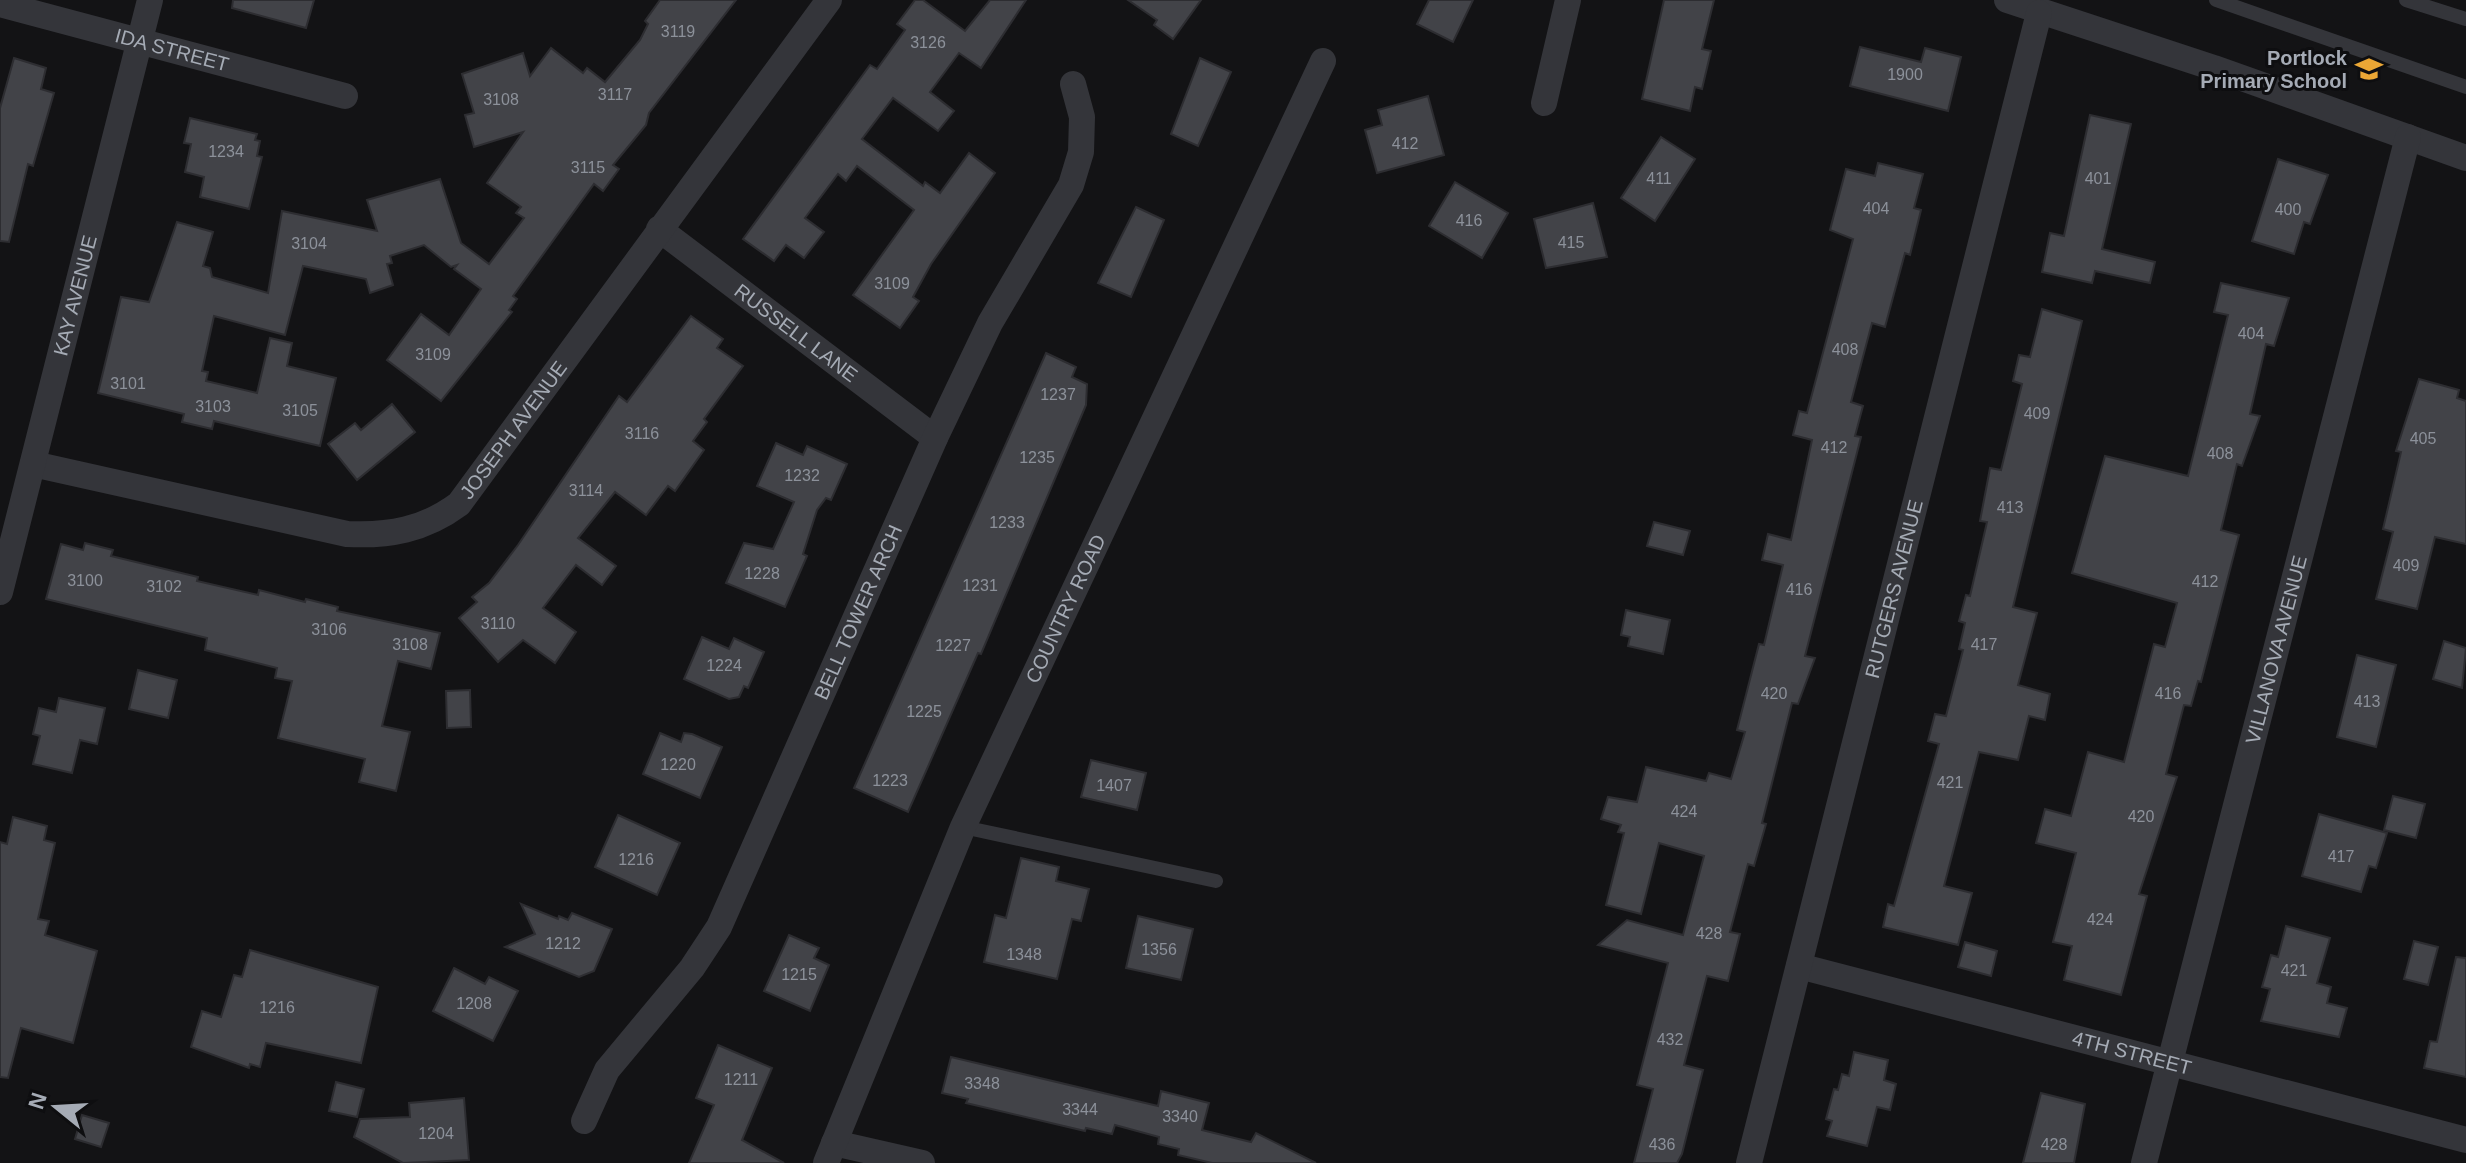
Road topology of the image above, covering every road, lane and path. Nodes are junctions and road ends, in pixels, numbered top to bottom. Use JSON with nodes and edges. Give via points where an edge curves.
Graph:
{"nodes":[{"id":1,"x":150,"y":0,"type":"edge"},
{"id":2,"x":829,"y":0,"type":"edge"},
{"id":3,"x":1568,"y":0,"type":"edge"},
{"id":4,"x":2007,"y":0,"type":"edge"},
{"id":5,"x":2216,"y":0,"type":"edge"},
{"id":6,"x":2406,"y":0,"type":"edge"},
{"id":7,"x":0,"y":4,"type":"edge"},
{"id":8,"x":2039,"y":13,"type":"junction"},
{"id":9,"x":2466,"y":19,"type":"edge"},
{"id":10,"x":140,"y":41,"type":"junction"},
{"id":11,"x":1323,"y":61,"type":"dead end"},
{"id":12,"x":1073,"y":84,"type":"dead end"},
{"id":13,"x":2466,"y":87,"type":"edge"},
{"id":14,"x":345,"y":96,"type":"dead end"},
{"id":15,"x":1544,"y":103,"type":"dead end"},
{"id":16,"x":2408,"y":137,"type":"junction"},
{"id":17,"x":2466,"y":158,"type":"edge"},
{"id":18,"x":659,"y":229,"type":"junction"},
{"id":19,"x":935,"y":438,"type":"junction"},
{"id":20,"x":33,"y":464,"type":"junction"},
{"id":21,"x":0,"y":592,"type":"edge"},
{"id":22,"x":963,"y":827,"type":"junction"},
{"id":23,"x":1216,"y":881,"type":"dead end"},
{"id":24,"x":1799,"y":966,"type":"junction"},
{"id":25,"x":2168,"y":1065,"type":"junction"},
{"id":26,"x":584,"y":1121,"type":"dead end"},
{"id":27,"x":2466,"y":1140,"type":"edge"},
{"id":28,"x":830,"y":1153,"type":"edge"},
{"id":29,"x":922,"y":1163,"type":"edge"},
{"id":30,"x":1749,"y":1163,"type":"edge"},
{"id":31,"x":2144,"y":1163,"type":"edge"}],
"edges":[{"from":1,"to":10,"type":"street","name":"KAY AVENUE"},
{"from":2,"to":18,"type":"street","name":"JOSEPH AVENUE"},
{"from":3,"to":15,"type":"street"},
{"from":4,"to":8,"type":"street"},
{"from":5,"to":13,"type":"lane"},
{"from":6,"to":9,"type":"lane"},
{"from":7,"to":10,"type":"street","name":"IDA STREET"},
{"from":8,"to":16,"type":"street"},
{"from":8,"to":24,"type":"street","name":"RUTGERS AVENUE"},
{"from":10,"to":14,"type":"street","name":"IDA STREET"},
{"from":10,"to":20,"type":"street","name":"KAY AVENUE"},
{"from":11,"to":22,"type":"street","name":"COUNTRY ROAD"},
{"from":12,"to":19,"type":"street","name":"BELL TOWER ARCH","via":[[1082,117],[1081,152],[1071,185],[990,323]]},
{"from":16,"to":17,"type":"street"},
{"from":16,"to":25,"type":"street","name":"VILLANOVA AVENUE"},
{"from":18,"to":19,"type":"street","name":"RUSSELL LANE"},
{"from":18,"to":20,"type":"street","name":"JOSEPH AVENUE","via":[[459,504],[437,520],[380,535],[347,534]]},
{"from":19,"to":26,"type":"street","name":"BELL TOWER ARCH","via":[[719,927],[692,968],[607,1070]]},
{"from":20,"to":21,"type":"street","name":"KAY AVENUE"},
{"from":22,"to":23,"type":"lane"},
{"from":22,"to":28,"type":"street","name":"COUNTRY ROAD"},
{"from":24,"to":25,"type":"street","name":"4TH STREET"},
{"from":24,"to":30,"type":"street","name":"RUTGERS AVENUE"},
{"from":25,"to":27,"type":"street","name":"4TH STREET"},
{"from":25,"to":31,"type":"street","name":"VILLANOVA AVENUE"},
{"from":28,"to":29,"type":"street"}]}
